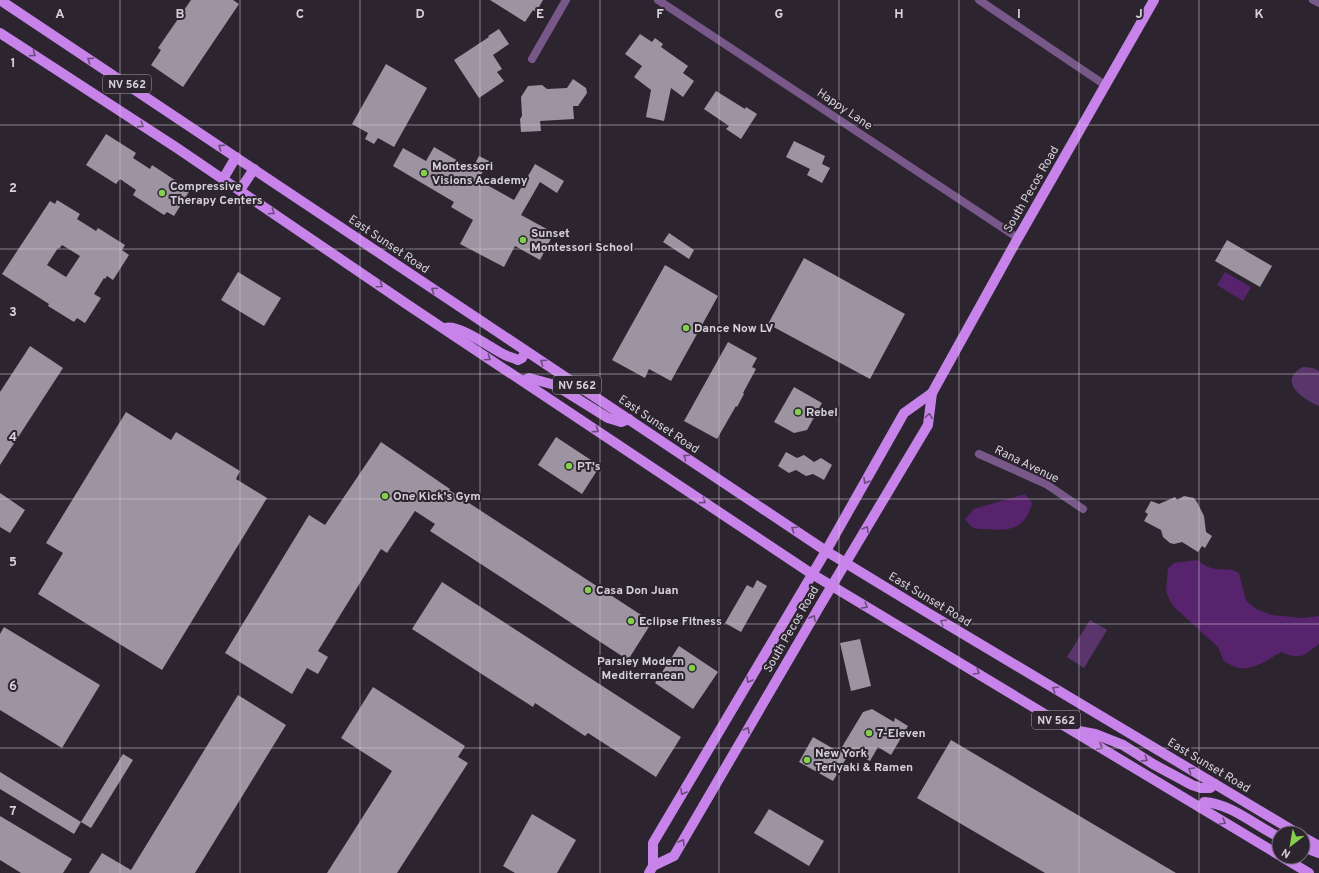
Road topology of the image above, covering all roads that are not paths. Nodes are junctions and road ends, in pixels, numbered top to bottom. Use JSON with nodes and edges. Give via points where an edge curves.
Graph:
{"nodes":[{"id":1,"x":0,"y":0,"type":"edge"},
{"id":2,"x":566,"y":0,"type":"edge"},
{"id":3,"x":658,"y":0,"type":"edge"},
{"id":4,"x":979,"y":0,"type":"edge"},
{"id":5,"x":1154,"y":0,"type":"edge"},
{"id":6,"x":1313,"y":0,"type":"edge"},
{"id":7,"x":1319,"y":3,"type":"edge"},
{"id":8,"x":0,"y":32,"type":"edge"},
{"id":9,"x":532,"y":58,"type":"dead end"},
{"id":10,"x":1105,"y":85,"type":"junction"},
{"id":11,"x":236,"y":157,"type":"junction"},
{"id":12,"x":254,"y":169,"type":"junction"},
{"id":13,"x":223,"y":179,"type":"junction"},
{"id":14,"x":240,"y":190,"type":"junction"},
{"id":15,"x":1018,"y":238,"type":"junction"},
{"id":16,"x":444,"y":328,"type":"junction"},
{"id":17,"x":526,"y":351,"type":"junction"},
{"id":18,"x":523,"y":381,"type":"junction"},
{"id":19,"x":932,"y":393,"type":"junction"},
{"id":20,"x":629,"y":419,"type":"junction"},
{"id":21,"x":979,"y":454,"type":"dead end"},
{"id":22,"x":1083,"y":509,"type":"dead end"},
{"id":23,"x":826,"y":551,"type":"junction"},
{"id":24,"x":846,"y":563,"type":"junction"},
{"id":25,"x":812,"y":574,"type":"junction"},
{"id":26,"x":832,"y":586,"type":"junction"},
{"id":27,"x":1071,"y":729,"type":"junction"},
{"id":28,"x":1215,"y":784,"type":"junction"},
{"id":29,"x":1201,"y":808,"type":"junction"},
{"id":30,"x":1284,"y":825,"type":"edge"},
{"id":31,"x":1271,"y":832,"type":"edge"},
{"id":32,"x":1271,"y":850,"type":"edge"},
{"id":33,"x":1296,"y":865,"type":"edge"},
{"id":34,"x":651,"y":870,"type":"edge"},
{"id":35,"x":1309,"y":873,"type":"edge"}],
"edges":[{"from":11,"to":1,"type":"main road","name":"East Sunset Road","number":"NV 562","one_way":true},
{"from":2,"to":9,"type":"street"},
{"from":3,"to":15,"type":"street","name":"Happy Lane"},
{"from":4,"to":10,"type":"street"},
{"from":5,"to":10,"type":"main road","name":"South Pecos Road"},
{"from":6,"to":7,"type":"street"},
{"from":8,"to":13,"type":"main road","number":"NV 562","one_way":true},
{"from":10,"to":15,"type":"main road","name":"South Pecos Road"},
{"from":11,"to":12,"type":"main road","name":"East Sunset Road","number":"NV 562"},
{"from":11,"to":13,"type":"main road"},
{"from":12,"to":14,"type":"main road"},
{"from":17,"to":12,"type":"main road","name":"East Sunset Road","number":"NV 562","one_way":true},
{"from":13,"to":14,"type":"main road","number":"NV 562"},
{"from":14,"to":16,"type":"main road","number":"NV 562","one_way":true},
{"from":15,"to":19,"type":"main road","name":"South Pecos Road"},
{"from":16,"to":17,"type":"main road","via":[[459,330],[518,360]]},
{"from":16,"to":18,"type":"main road","number":"NV 562","one_way":true},
{"from":20,"to":17,"type":"main road","name":"East Sunset Road","number":"NV 562","one_way":true},
{"from":18,"to":20,"type":"main road","via":[[529,378],[549,383],[608,418],[621,422]]},
{"from":18,"to":25,"type":"main road","number":"NV 562","one_way":true},
{"from":19,"to":23,"type":"main road","name":"South Pecos Road","one_way":true,"via":[[904,413]]},
{"from":24,"to":19,"type":"main road","name":"South Pecos Road","one_way":true,"via":[[928,425]]},
{"from":23,"to":20,"type":"main road","name":"East Sunset Road","number":"NV 562","one_way":true},
{"from":21,"to":22,"type":"street","name":"Rana Avenue","via":[[1046,484]]},
{"from":23,"to":24,"type":"main road","name":"East Sunset Road","number":"NV 562"},
{"from":23,"to":25,"type":"main road","name":"South Pecos Road"},
{"from":24,"to":26,"type":"main road","name":"South Pecos Road"},
{"from":28,"to":24,"type":"main road","name":"East Sunset Road","number":"NV 562","one_way":true},
{"from":25,"to":26,"type":"main road","number":"NV 562"},
{"from":25,"to":34,"type":"main road","name":"South Pecos Road","one_way":true,"via":[[653,844]]},
{"from":26,"to":27,"type":"main road","number":"NV 562","one_way":true},
{"from":34,"to":26,"type":"main road","name":"South Pecos Road","one_way":true,"via":[[674,856]]},
{"from":27,"to":28,"type":"main road","one_way":true,"via":[[1095,734],[1123,745],[1192,785],[1210,788]]},
{"from":27,"to":29,"type":"main road","number":"NV 562","one_way":true},
{"from":28,"to":30,"type":"main road","name":"East Sunset Road","number":"NV 562"},
{"from":29,"to":31,"type":"main road","via":[[1204,802],[1224,806]]},
{"from":29,"to":32,"type":"main road","number":"NV 562","one_way":true},
{"from":33,"to":35,"type":"main road"}]}
